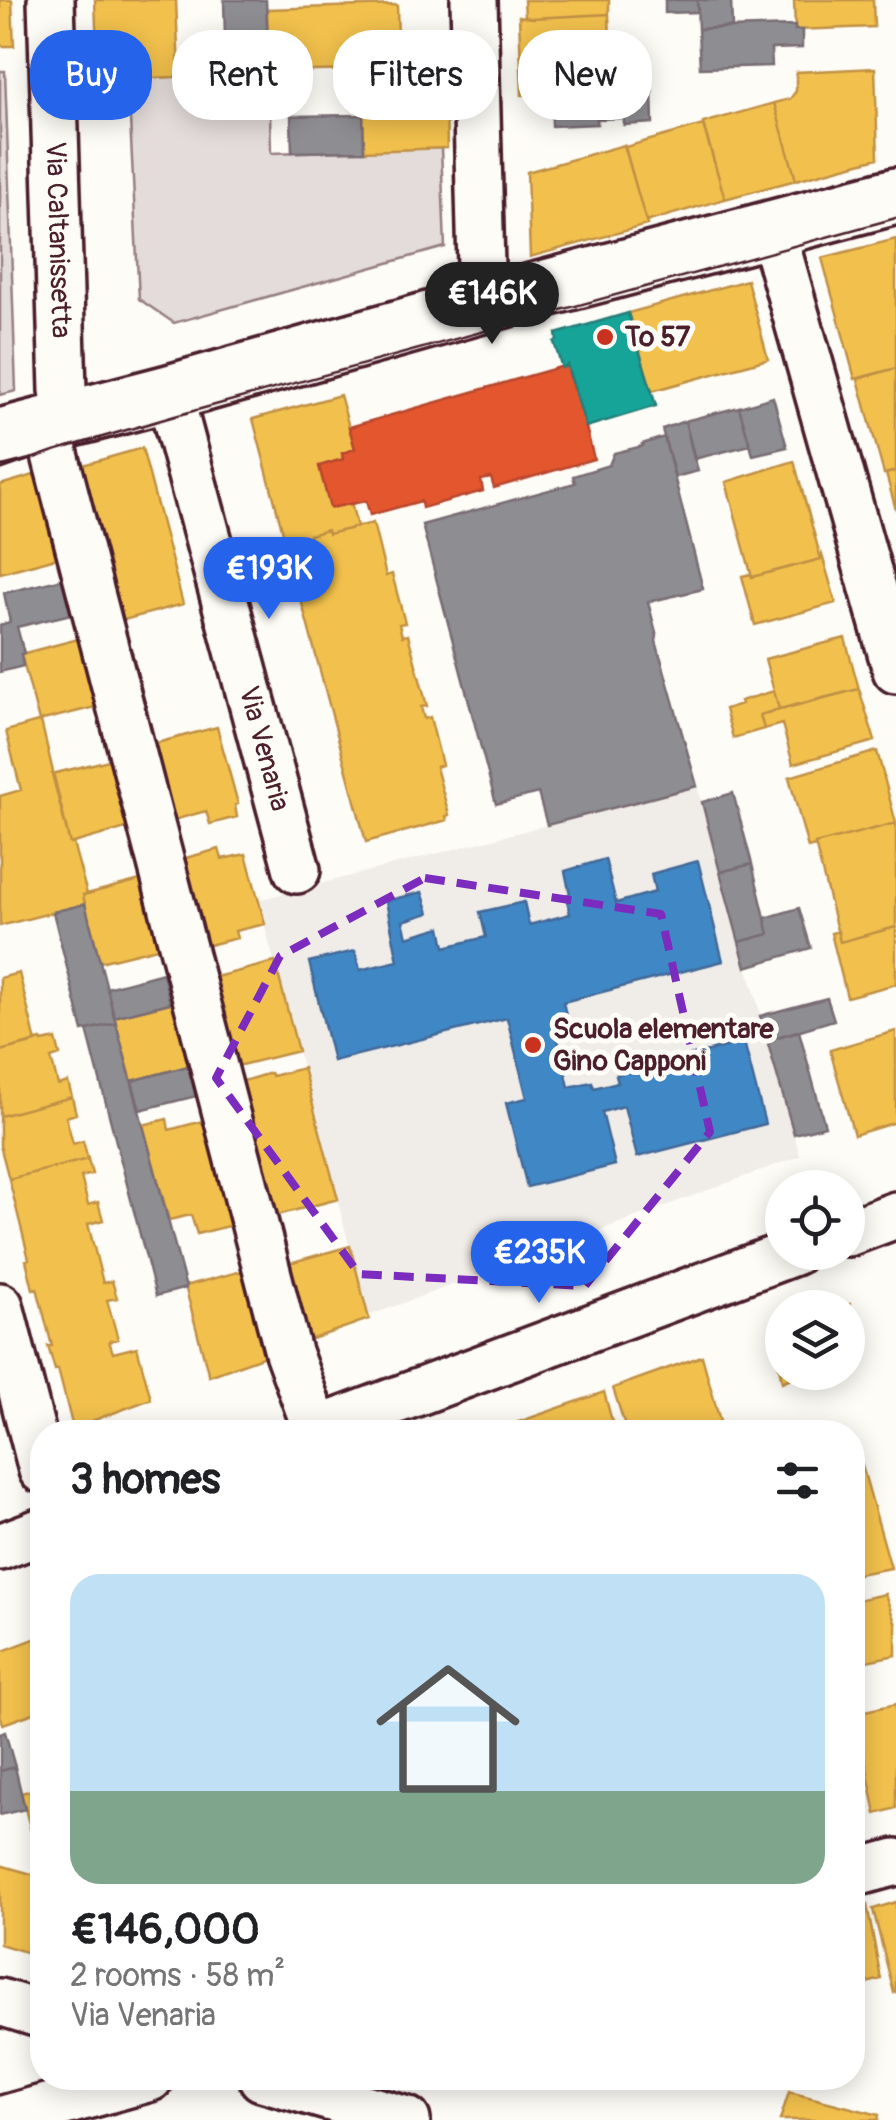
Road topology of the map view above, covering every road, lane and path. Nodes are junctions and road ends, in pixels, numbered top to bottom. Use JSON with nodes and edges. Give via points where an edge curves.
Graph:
{"nodes":[{"id":1,"x":51,"y":0,"type":"edge"},
{"id":2,"x":474,"y":0,"type":"edge"},
{"id":3,"x":896,"y":196,"type":"edge"},
{"id":4,"x":772,"y":230,"type":"junction"},
{"id":5,"x":482,"y":305,"type":"junction"},
{"id":6,"x":169,"y":393,"type":"junction"},
{"id":7,"x":38,"y":427,"type":"edge"},
{"id":8,"x":896,"y":670,"type":"edge"},
{"id":9,"x":297,"y":870,"type":"dead end"},
{"id":10,"x":896,"y":1215,"type":"edge"},
{"id":11,"x":865,"y":1227,"type":"edge"},
{"id":12,"x":765,"y":1263,"type":"edge"},
{"id":13,"x":0,"y":1306,"type":"edge"},
{"id":14,"x":311,"y":1420,"type":"edge"},
{"id":15,"x":347,"y":1420,"type":"edge"},
{"id":16,"x":30,"y":1423,"type":"edge"},
{"id":17,"x":30,"y":1536,"type":"edge"},
{"id":18,"x":0,"y":1547,"type":"edge"},
{"id":19,"x":896,"y":1862,"type":"edge"},
{"id":20,"x":865,"y":1870,"type":"edge"},
{"id":21,"x":0,"y":2002,"type":"edge"},
{"id":22,"x":30,"y":2011,"type":"edge"},
{"id":23,"x":107,"y":2090,"type":"edge"},
{"id":24,"x":356,"y":2091,"type":"edge"},
{"id":25,"x":0,"y":2120,"type":"edge"},
{"id":26,"x":407,"y":2120,"type":"edge"}],
"edges":[{"from":1,"to":7,"type":"street","name":"Via Caltanissetta","via":[[63,390]]},
{"from":2,"to":5,"type":"street"},
{"from":3,"to":4,"type":"street"},
{"from":4,"to":5,"type":"street"},
{"from":4,"to":8,"type":"street"},
{"from":5,"to":6,"type":"street"},
{"from":6,"to":7,"type":"street"},
{"from":6,"to":9,"type":"street","name":"Via Venaria"},
{"from":7,"to":14,"type":"street","name":"Via Caltanissetta"},
{"from":10,"to":11,"type":"street"},
{"from":12,"to":15,"type":"street"},
{"from":13,"to":16,"type":"street"},
{"from":17,"to":18,"type":"street"},
{"from":19,"to":20,"type":"street"},
{"from":21,"to":22,"type":"street"},
{"from":23,"to":25,"type":"street"},
{"from":24,"to":26,"type":"street"}]}
